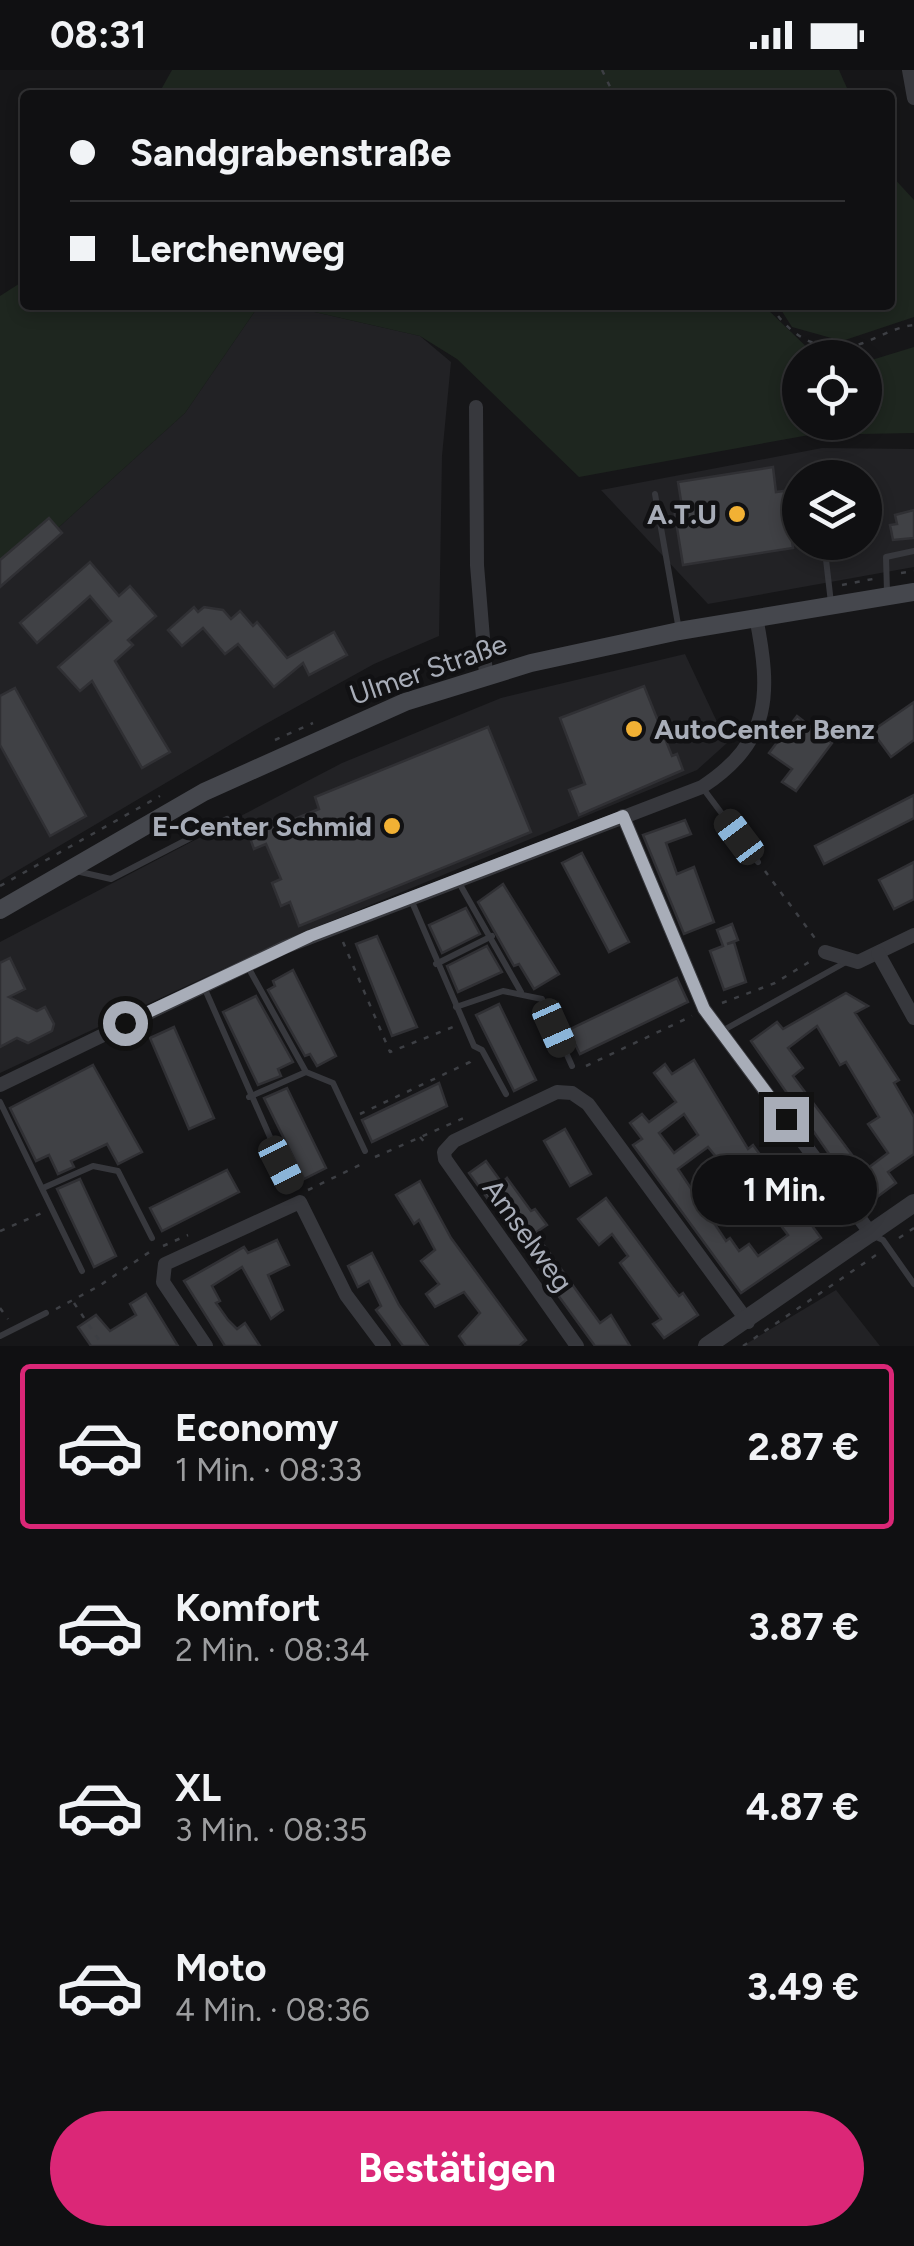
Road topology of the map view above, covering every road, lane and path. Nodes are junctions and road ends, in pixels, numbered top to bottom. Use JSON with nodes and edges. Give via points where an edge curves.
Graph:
{"nodes":[{"id":1,"x":908,"y":70,"type":"edge"},
{"id":2,"x":914,"y":98,"type":"edge"},
{"id":3,"x":774,"y":310,"type":"edge"},
{"id":4,"x":914,"y":325,"type":"edge"},
{"id":5,"x":476,"y":407,"type":"dead end"},
{"id":6,"x":654,"y":494,"type":"dead end"},
{"id":7,"x":914,"y":551,"type":"edge"},
{"id":8,"x":826,"y":560,"type":"edge"},
{"id":9,"x":914,"y":592,"type":"edge"},
{"id":10,"x":887,"y":597,"type":"junction"},
{"id":11,"x":832,"y":605,"type":"junction"},
{"id":12,"x":756,"y":617,"type":"junction"},
{"id":13,"x":679,"y":631,"type":"junction"},
{"id":14,"x":486,"y":675,"type":"junction"},
{"id":15,"x":702,"y":787,"type":"junction"},
{"id":16,"x":623,"y":816,"type":"junction"},
{"id":17,"x":236,"y":837,"type":"dead end"},
{"id":18,"x":758,"y":862,"type":"joint"},
{"id":19,"x":70,"y":870,"type":"junction"},
{"id":20,"x":456,"y":878,"type":"junction"},
{"id":21,"x":410,"y":896,"type":"junction"},
{"id":22,"x":0,"y":910,"type":"edge"},
{"id":23,"x":336,"y":926,"type":"junction"},
{"id":24,"x":914,"y":935,"type":"edge"},
{"id":25,"x":492,"y":936,"type":"junction"},
{"id":26,"x":826,"y":952,"type":"junction"},
{"id":27,"x":878,"y":953,"type":"junction"},
{"id":28,"x":846,"y":962,"type":"junction"},
{"id":29,"x":436,"y":964,"type":"junction"},
{"id":30,"x":248,"y":966,"type":"junction"},
{"id":31,"x":203,"y":986,"type":"junction"},
{"id":32,"x":522,"y":993,"type":"junction"},
{"id":33,"x":456,"y":1007,"type":"junction"},
{"id":34,"x":704,"y":1009,"type":"junction"},
{"id":35,"x":914,"y":1018,"type":"edge"},
{"id":36,"x":464,"y":1023,"type":"junction"},
{"id":37,"x":721,"y":1032,"type":"junction"},
{"id":38,"x":474,"y":1046,"type":"junction"},
{"id":39,"x":573,"y":1069,"type":"joint"},
{"id":40,"x":306,"y":1072,"type":"junction"},
{"id":41,"x":0,"y":1084,"type":"edge"},
{"id":42,"x":506,"y":1094,"type":"dead end"},
{"id":43,"x":249,"y":1097,"type":"junction"},
{"id":44,"x":0,"y":1102,"type":"edge"},
{"id":45,"x":350,"y":1118,"type":"junction"},
{"id":46,"x":420,"y":1136,"type":"dead end"},
{"id":47,"x":444,"y":1145,"type":"junction"},
{"id":48,"x":366,"y":1151,"type":"dead end"},
{"id":49,"x":292,"y":1187,"type":"dead end"},
{"id":50,"x":43,"y":1188,"type":"junction"},
{"id":51,"x":914,"y":1203,"type":"edge"},
{"id":52,"x":52,"y":1208,"type":"junction"},
{"id":53,"x":914,"y":1228,"type":"edge"},
{"id":54,"x":0,"y":1231,"type":"edge"},
{"id":55,"x":872,"y":1235,"type":"junction"},
{"id":56,"x":152,"y":1238,"type":"dead end"},
{"id":57,"x":888,"y":1247,"type":"junction"},
{"id":58,"x":146,"y":1253,"type":"dead end"},
{"id":59,"x":82,"y":1272,"type":"dead end"},
{"id":60,"x":914,"y":1284,"type":"edge"},
{"id":61,"x":73,"y":1301,"type":"junction"},
{"id":62,"x":46,"y":1313,"type":"joint"},
{"id":63,"x":748,"y":1322,"type":"junction"},
{"id":64,"x":0,"y":1336,"type":"edge"},
{"id":65,"x":103,"y":1346,"type":"edge"},
{"id":66,"x":206,"y":1346,"type":"edge"},
{"id":67,"x":384,"y":1346,"type":"edge"},
{"id":68,"x":577,"y":1346,"type":"edge"},
{"id":69,"x":707,"y":1346,"type":"edge"},
{"id":70,"x":743,"y":1346,"type":"edge"}],
"edges":[{"from":1,"to":2,"type":"street"},
{"from":3,"to":4,"type":"path","via":[[804,340],[844,347]]},
{"from":5,"to":14,"type":"street"},
{"from":6,"to":13,"type":"lane"},
{"from":7,"to":10,"type":"lane","via":[[886,557]]},
{"from":8,"to":11,"type":"lane"},
{"from":9,"to":10,"type":"main road","name":"Ulmer Straße"},
{"from":10,"to":11,"type":"main road","name":"Ulmer Straße"},
{"from":11,"to":12,"type":"main road","name":"Ulmer Straße"},
{"from":12,"to":13,"type":"main road","name":"Ulmer Straße"},
{"from":12,"to":15,"type":"street","via":[[766,684],[761,720],[736,761]]},
{"from":13,"to":14,"type":"main road","name":"Ulmer Straße"},
{"from":14,"to":19,"type":"main road","name":"Ulmer Straße","via":[[297,747]]},
{"from":15,"to":16,"type":"street"},
{"from":15,"to":18,"type":"lane"},
{"from":16,"to":20,"type":"street"},
{"from":16,"to":34,"type":"street"},
{"from":17,"to":19,"type":"lane","via":[[228,819],[111,878]]},
{"from":18,"to":26,"type":"path"},
{"from":19,"to":22,"type":"main road","name":"Ulmer Straße"},
{"from":20,"to":21,"type":"street"},
{"from":20,"to":25,"type":"lane"},
{"from":21,"to":23,"type":"street"},
{"from":21,"to":29,"type":"lane"},
{"from":23,"to":30,"type":"street"},
{"from":23,"to":36,"type":"path","via":[[390,1052]]},
{"from":24,"to":27,"type":"street"},
{"from":25,"to":29,"type":"lane"},
{"from":25,"to":32,"type":"lane"},
{"from":26,"to":28,"type":"street"},
{"from":26,"to":34,"type":"path","via":[[775,983]]},
{"from":27,"to":28,"type":"street"},
{"from":27,"to":35,"type":"street"},
{"from":28,"to":37,"type":"lane"},
{"from":29,"to":33,"type":"lane"},
{"from":30,"to":31,"type":"street"},
{"from":30,"to":40,"type":"lane"},
{"from":31,"to":41,"type":"street"},
{"from":31,"to":43,"type":"lane"},
{"from":32,"to":33,"type":"lane","via":[[504,991]]},
{"from":32,"to":39,"type":"lane","via":[[542,998]]},
{"from":33,"to":36,"type":"lane"},
{"from":34,"to":37,"type":"street"},
{"from":34,"to":39,"type":"path"},
{"from":36,"to":38,"type":"lane"},
{"from":37,"to":55,"type":"street"},
{"from":38,"to":42,"type":"lane"},
{"from":38,"to":45,"type":"path","via":[[470,1062]]},
{"from":40,"to":43,"type":"lane"},
{"from":40,"to":45,"type":"lane","via":[[333,1083]]},
{"from":43,"to":49,"type":"lane"},
{"from":44,"to":50,"type":"lane"},
{"from":45,"to":48,"type":"lane"},
{"from":46,"to":47,"type":"path","via":[[426,1148]]},
{"from":47,"to":63,"type":"street","via":[[558,1092],[572,1093],[588,1104]]},
{"from":47,"to":68,"type":"street","name":"Amselweg","via":[[448,1166]]},
{"from":50,"to":52,"type":"lane"},
{"from":50,"to":56,"type":"lane","via":[[93,1166],[118,1171]]},
{"from":51,"to":55,"type":"street"},
{"from":52,"to":54,"type":"path"},
{"from":52,"to":59,"type":"lane"},
{"from":53,"to":57,"type":"path"},
{"from":55,"to":57,"type":"lane"},
{"from":55,"to":63,"type":"street"},
{"from":57,"to":60,"type":"lane"},
{"from":57,"to":70,"type":"path"},
{"from":58,"to":61,"type":"path"},
{"from":61,"to":62,"type":"path"},
{"from":61,"to":65,"type":"path"},
{"from":62,"to":64,"type":"lane"},
{"from":63,"to":69,"type":"street"},
{"from":66,"to":67,"type":"street","via":[[163,1282],[166,1264],[300,1202],[346,1295]]}]}
